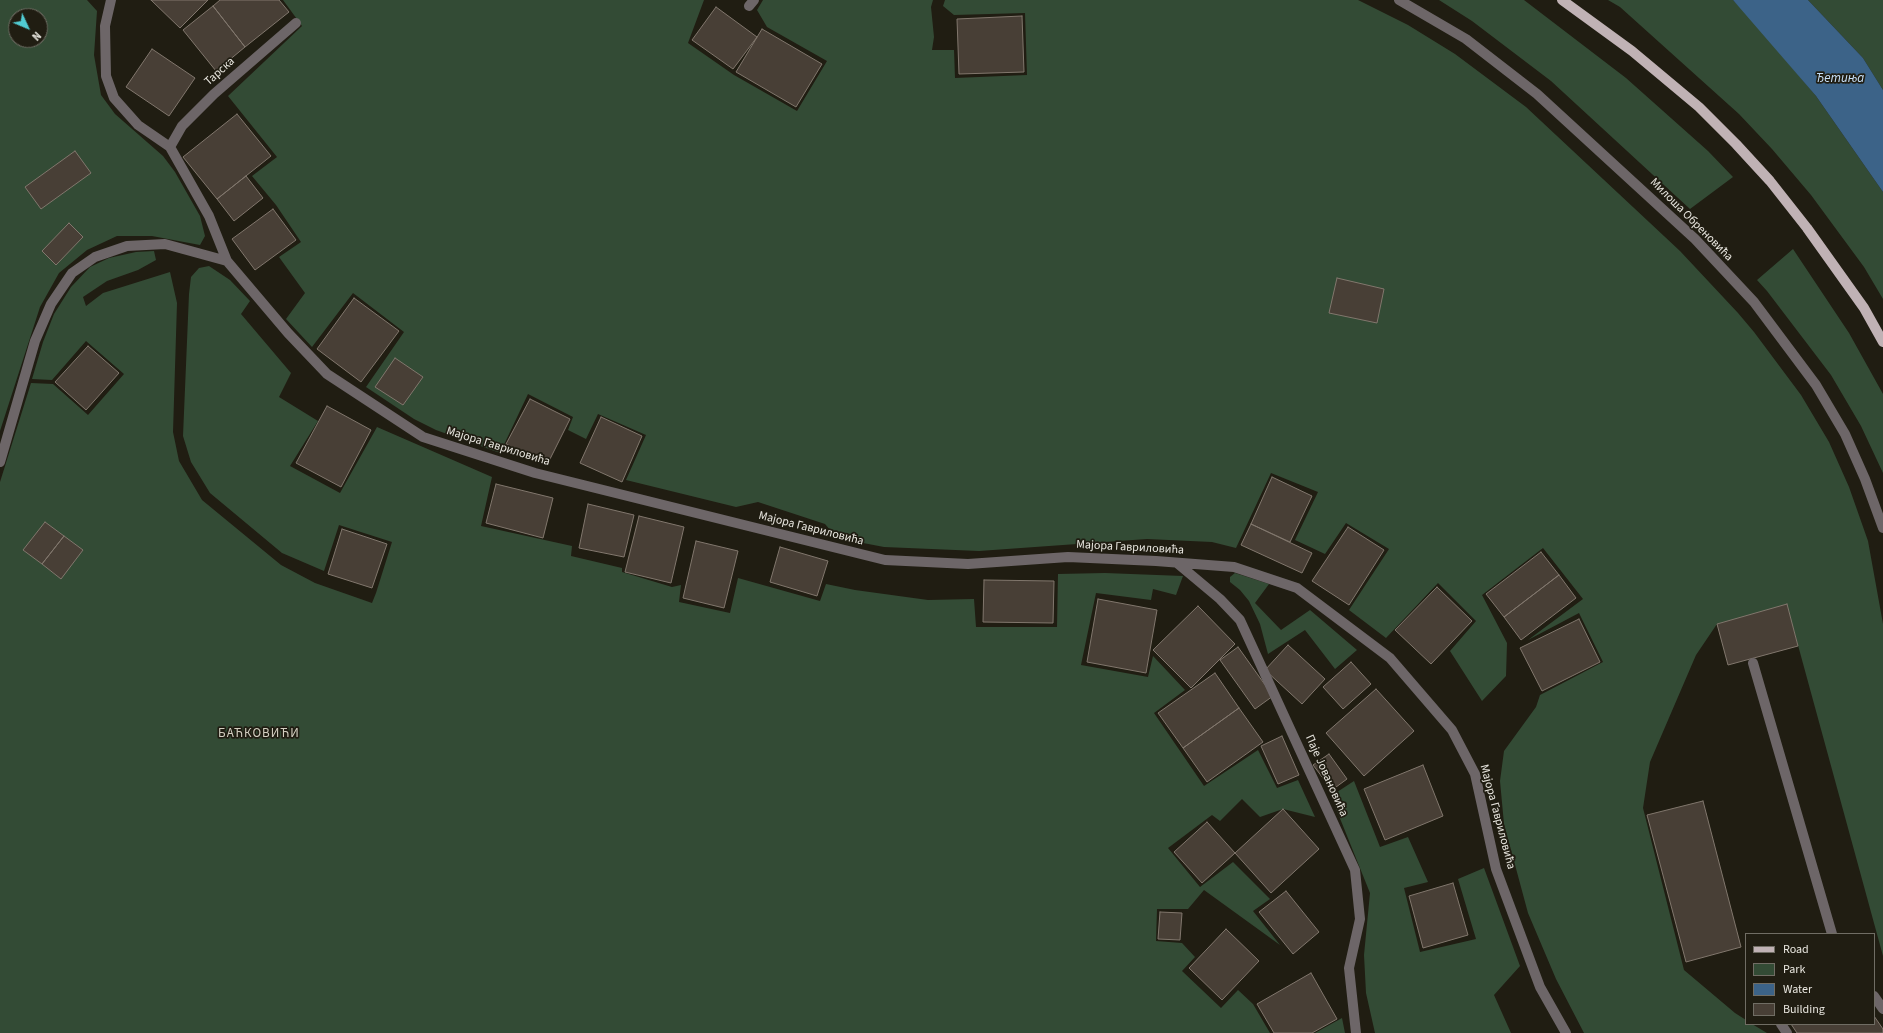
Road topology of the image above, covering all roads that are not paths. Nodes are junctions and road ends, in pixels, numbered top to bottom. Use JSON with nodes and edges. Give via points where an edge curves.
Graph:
{"nodes":[{"id":1,"x":111,"y":0,"type":"edge"},
{"id":2,"x":1400,"y":0,"type":"edge"},
{"id":3,"x":1562,"y":0,"type":"edge"},
{"id":4,"x":296,"y":22,"type":"dead end"},
{"id":5,"x":170,"y":147,"type":"junction"},
{"id":6,"x":228,"y":262,"type":"junction"},
{"id":7,"x":1883,"y":342,"type":"edge"},
{"id":8,"x":0,"y":462,"type":"edge"},
{"id":9,"x":1883,"y":528,"type":"edge"},
{"id":10,"x":1177,"y":563,"type":"junction"},
{"id":11,"x":1753,"y":663,"type":"dead end"},
{"id":12,"x":1832,"y":933,"type":"edge"},
{"id":13,"x":1875,"y":997,"type":"edge"},
{"id":14,"x":1883,"y":1009,"type":"edge"},
{"id":15,"x":1356,"y":1033,"type":"edge"},
{"id":16,"x":1566,"y":1033,"type":"edge"}],
"edges":[{"from":1,"to":5,"type":"street","via":[[105,26],[106,76],[114,98],[138,125]]},
{"from":2,"to":9,"type":"street","name":"Милоша Обреновића","via":[[1466,39],[1537,94],[1695,240],[1754,302],[1816,385],[1845,434],[1866,479]]},
{"from":3,"to":7,"type":"main road","via":[[1632,51],[1699,107],[1736,144],[1770,181],[1812,234],[1864,308]]},
{"from":4,"to":5,"type":"street","name":"Тарска","via":[[214,94],[182,126]]},
{"from":5,"to":6,"type":"street","via":[[209,216]]},
{"from":6,"to":8,"type":"street","via":[[165,244],[127,246],[95,257],[72,273],[51,304],[34,341]]},
{"from":6,"to":10,"type":"street","name":"Мајора Гавриловића","via":[[288,333],[327,374],[423,437],[520,468],[885,560],[968,564],[1068,557]]},
{"from":10,"to":15,"type":"street","name":"Паје Јовановића","via":[[1220,599],[1240,620],[1354,870],[1360,919],[1349,968]]},
{"from":10,"to":16,"type":"street","name":"Мајора Гавриловића","via":[[1234,567],[1297,588],[1390,658],[1452,730],[1475,774],[1496,870],[1538,980]]},
{"from":11,"to":12,"type":"street"},
{"from":13,"to":14,"type":"street"}]}
